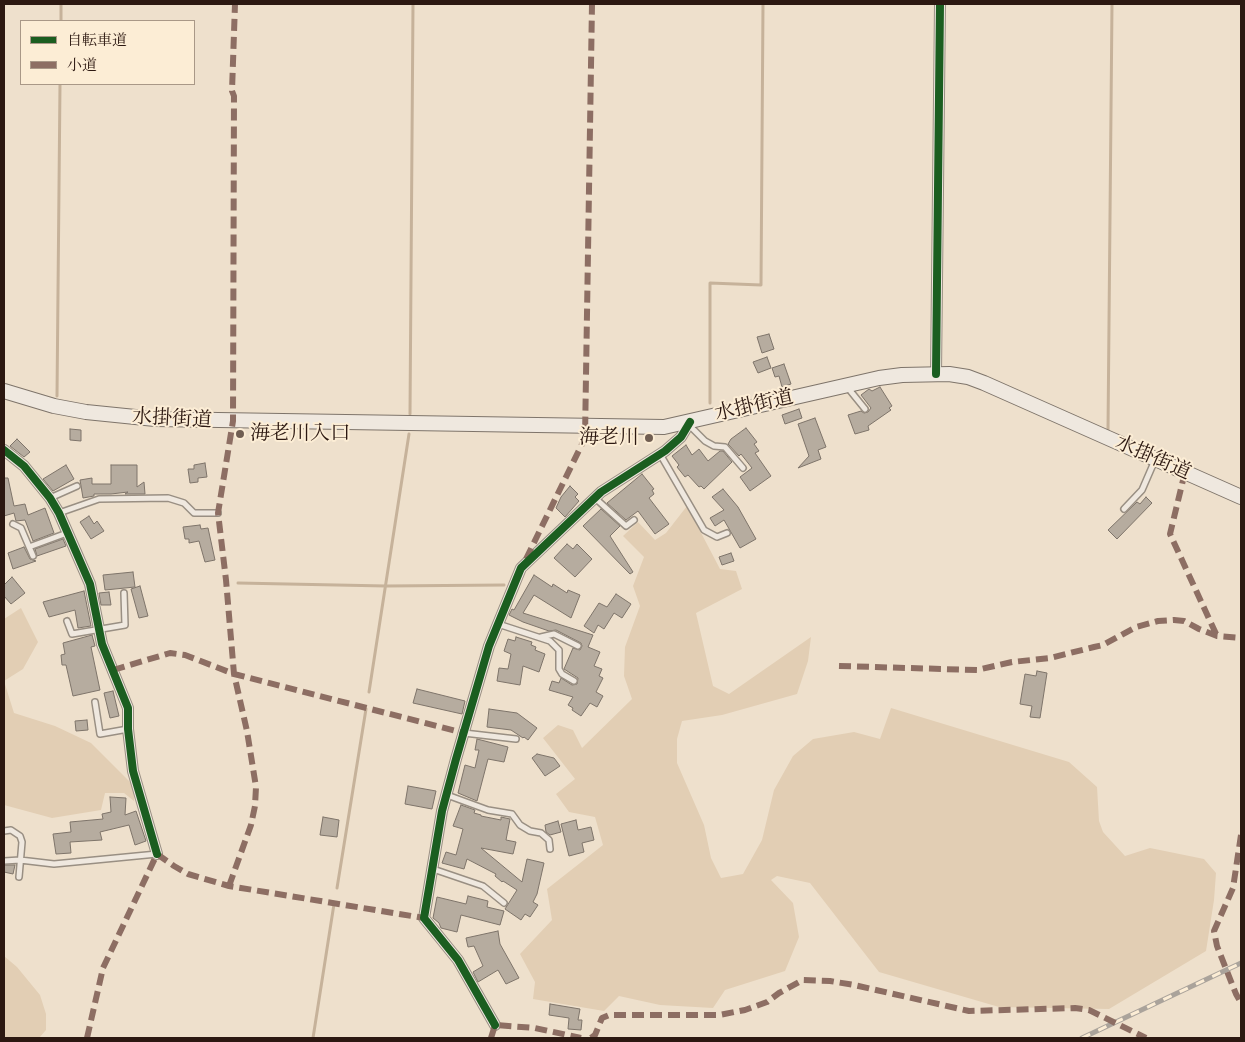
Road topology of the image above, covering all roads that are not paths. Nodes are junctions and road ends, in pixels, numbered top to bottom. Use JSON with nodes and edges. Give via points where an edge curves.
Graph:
{"nodes":[{"id":1,"x":940,"y":4,"type":"edge"},
{"id":2,"x":936,"y":374,"type":"junction"},
{"id":3,"x":846,"y":385,"type":"junction"},
{"id":4,"x":4,"y":391,"type":"edge"},
{"id":5,"x":865,"y":409,"type":"dead end"},
{"id":6,"x":689,"y":423,"type":"junction"},
{"id":7,"x":4,"y":450,"type":"edge"},
{"id":8,"x":660,"y":454,"type":"junction"},
{"id":9,"x":1156,"y":459,"type":"junction"},
{"id":10,"x":743,"y":468,"type":"dead end"},
{"id":11,"x":77,"y":486,"type":"dead end"},
{"id":12,"x":595,"y":497,"type":"junction"},
{"id":13,"x":1241,"y":497,"type":"edge"},
{"id":14,"x":50,"y":498,"type":"junction"},
{"id":15,"x":1124,"y":509,"type":"dead end"},
{"id":16,"x":59,"y":513,"type":"junction"},
{"id":17,"x":218,"y":513,"type":"dead end"},
{"id":18,"x":634,"y":520,"type":"dead end"},
{"id":19,"x":13,"y":524,"type":"dead end"},
{"id":20,"x":67,"y":533,"type":"junction"},
{"id":21,"x":727,"y":533,"type":"dead end"},
{"id":22,"x":29,"y":546,"type":"junction"},
{"id":23,"x":34,"y":556,"type":"dead end"},
{"id":24,"x":124,"y":593,"type":"dead end"},
{"id":25,"x":67,"y":621,"type":"dead end"},
{"id":26,"x":498,"y":624,"type":"junction"},
{"id":27,"x":99,"y":630,"type":"junction"},
{"id":28,"x":540,"y":637,"type":"junction"},
{"id":29,"x":578,"y":646,"type":"dead end"},
{"id":30,"x":574,"y":681,"type":"dead end"},
{"id":31,"x":95,"y":702,"type":"dead end"},
{"id":32,"x":128,"y":729,"type":"junction"},
{"id":33,"x":464,"y":733,"type":"junction"},
{"id":34,"x":516,"y":739,"type":"dead end"},
{"id":35,"x":447,"y":795,"type":"junction"},
{"id":36,"x":4,"y":831,"type":"edge"},
{"id":37,"x":550,"y":849,"type":"dead end"},
{"id":38,"x":158,"y":854,"type":"joint"},
{"id":39,"x":20,"y":860,"type":"junction"},
{"id":40,"x":4,"y":861,"type":"edge"},
{"id":41,"x":433,"y":870,"type":"junction"},
{"id":42,"x":18,"y":877,"type":"dead end"},
{"id":43,"x":504,"y":902,"type":"dead end"},
{"id":44,"x":495,"y":1025,"type":"dead end"}],
"edges":[{"from":1,"to":2,"type":"street"},
{"from":2,"to":3,"type":"main road","name":"水掛街道","via":[[902,375]]},
{"from":2,"to":9,"type":"main road","name":"水掛街道","via":[[968,377],[984,383]]},
{"from":3,"to":5,"type":"lane"},
{"from":3,"to":6,"type":"main road","name":"水掛街道"},
{"from":4,"to":6,"type":"main road","name":"水掛街道","via":[[86,412],[155,419],[664,428]]},
{"from":6,"to":8,"type":"street","via":[[681,437]]},
{"from":6,"to":10,"type":"lane","via":[[705,441],[725,447]]},
{"from":7,"to":14,"type":"street","via":[[24,466]]},
{"from":8,"to":12,"type":"street"},
{"from":8,"to":21,"type":"lane","via":[[704,530],[717,537]]},
{"from":9,"to":13,"type":"main road","name":"水掛街道"},
{"from":9,"to":15,"type":"lane","via":[[1142,490]]},
{"from":11,"to":14,"type":"lane"},
{"from":12,"to":18,"type":"lane","via":[[626,526]]},
{"from":12,"to":26,"type":"street","via":[[521,568]]},
{"from":14,"to":16,"type":"street"},
{"from":16,"to":17,"type":"lane","via":[[98,498],[168,498],[184,504],[194,513]]},
{"from":16,"to":20,"type":"street"},
{"from":19,"to":22,"type":"lane","via":[[21,528]]},
{"from":20,"to":22,"type":"lane"},
{"from":20,"to":27,"type":"street","via":[[90,584]]},
{"from":22,"to":23,"type":"lane"},
{"from":24,"to":27,"type":"lane","via":[[125,625]]},
{"from":25,"to":27,"type":"lane","via":[[72,634]]},
{"from":26,"to":28,"type":"lane"},
{"from":26,"to":33,"type":"street"},
{"from":27,"to":32,"type":"street","via":[[128,708]]},
{"from":28,"to":29,"type":"lane","via":[[554,634]]},
{"from":28,"to":30,"type":"lane","via":[[558,650],[559,669]]},
{"from":31,"to":32,"type":"lane","via":[[100,734]]},
{"from":32,"to":38,"type":"street","via":[[133,770]]},
{"from":33,"to":34,"type":"lane"},
{"from":33,"to":35,"type":"street"},
{"from":35,"to":37,"type":"lane","via":[[488,810],[512,814],[520,825],[541,833],[548,840]]},
{"from":35,"to":41,"type":"street"},
{"from":36,"to":39,"type":"lane","via":[[11,830],[20,836]]},
{"from":38,"to":39,"type":"lane","via":[[54,864]]},
{"from":39,"to":40,"type":"lane"},
{"from":39,"to":42,"type":"lane"},
{"from":41,"to":43,"type":"lane","via":[[483,886]]},
{"from":41,"to":44,"type":"street","via":[[424,918],[458,960]]}]}
